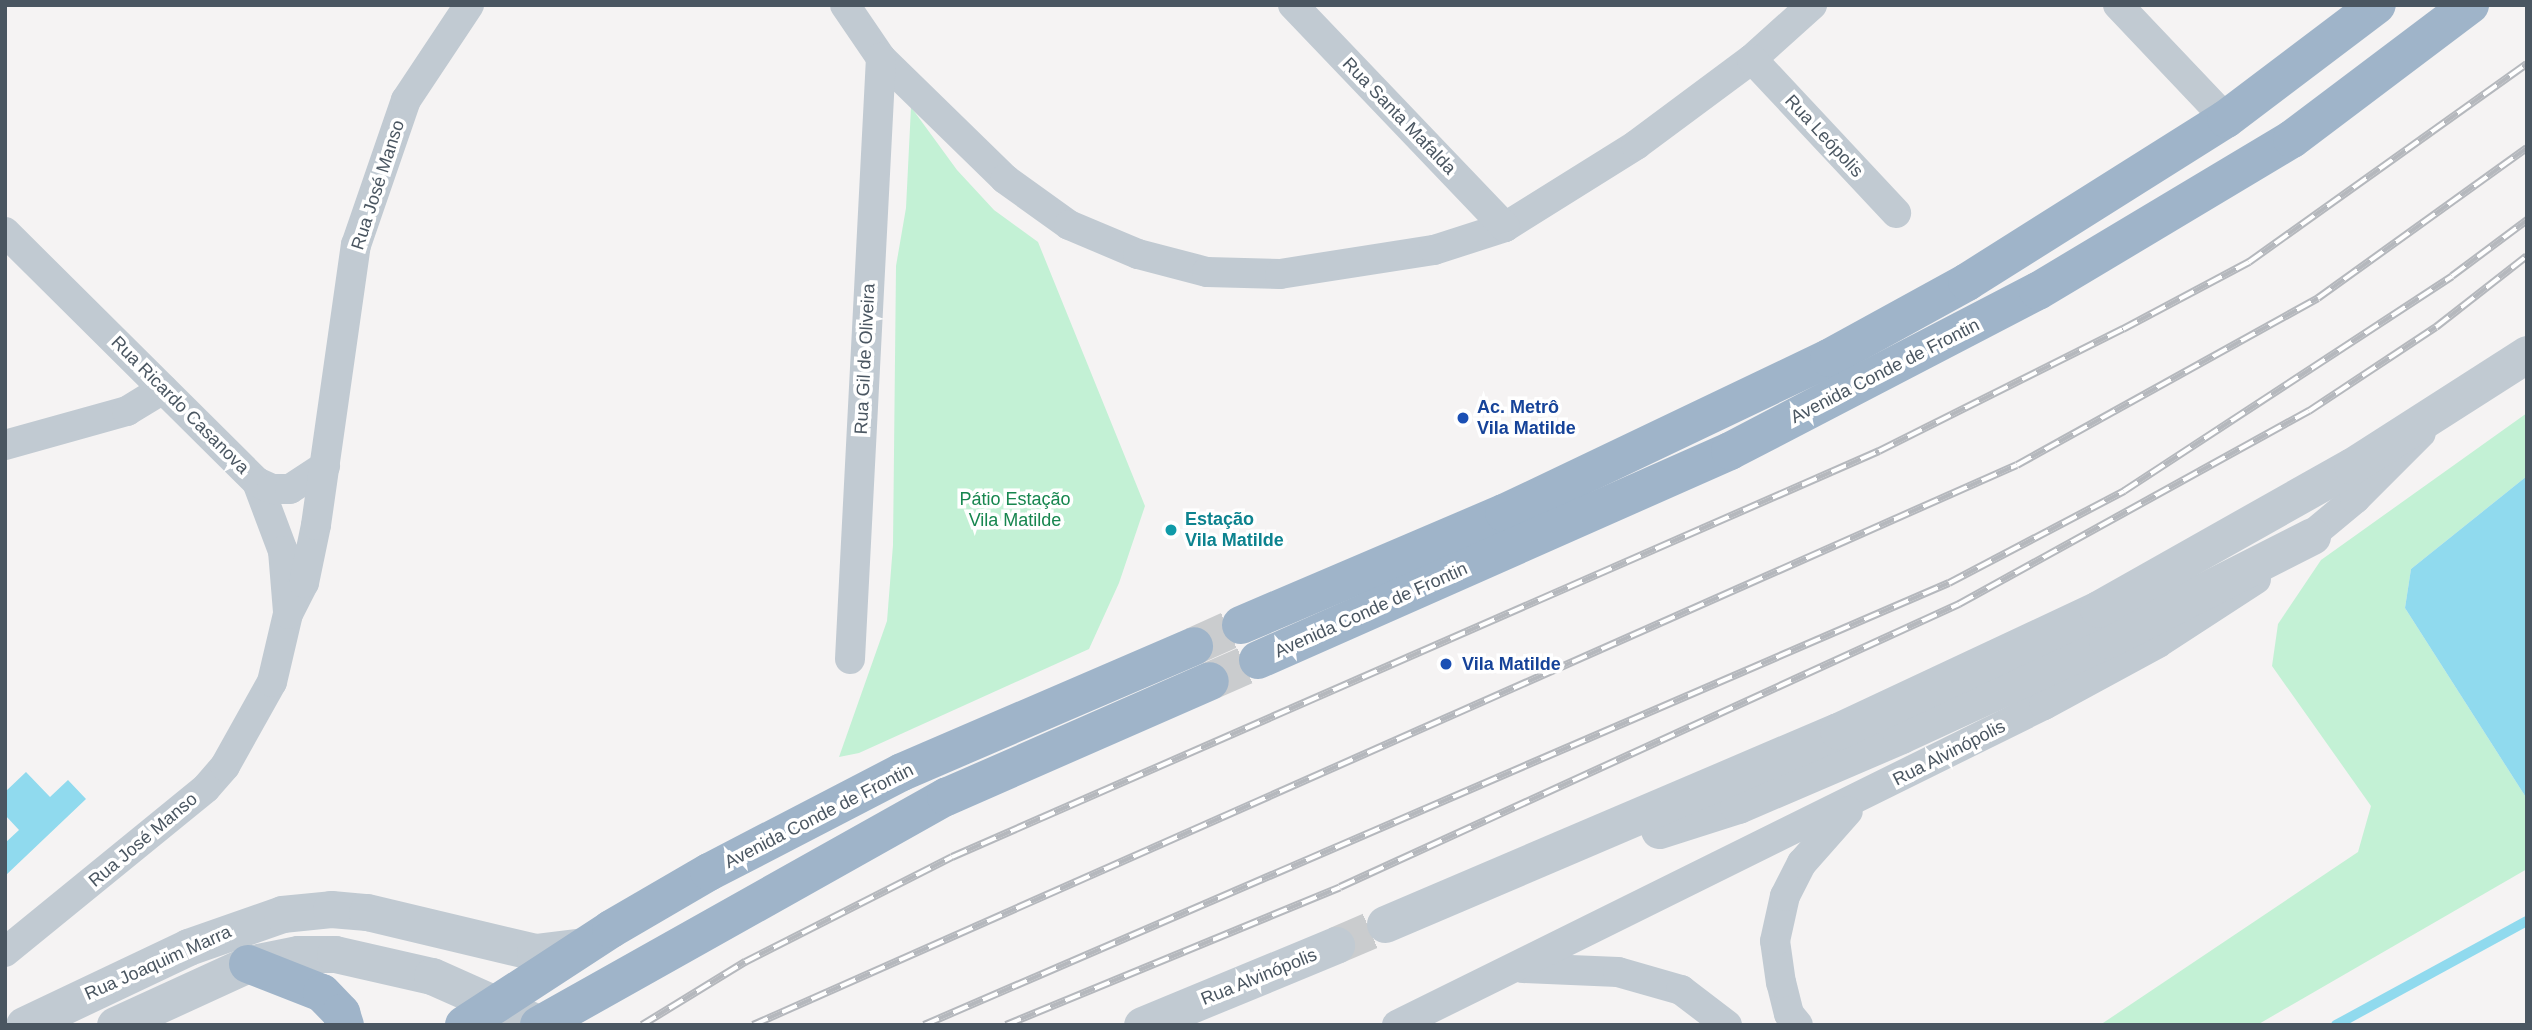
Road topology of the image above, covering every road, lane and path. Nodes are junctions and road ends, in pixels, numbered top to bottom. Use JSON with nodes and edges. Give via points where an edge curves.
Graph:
{"nodes":[{"id":1,"x":469,"y":5,"type":"edge"},
{"id":2,"x":845,"y":5,"type":"edge"},
{"id":3,"x":1293,"y":5,"type":"edge"},
{"id":4,"x":1812,"y":5,"type":"edge"},
{"id":5,"x":2118,"y":5,"type":"edge"},
{"id":6,"x":2377,"y":5,"type":"edge"},
{"id":7,"x":2470,"y":5,"type":"edge"},
{"id":8,"x":881,"y":58,"type":"junction"},
{"id":9,"x":1752,"y":59,"type":"junction"},
{"id":10,"x":2226,"y":119,"type":"junction"},
{"id":11,"x":1896,"y":213,"type":"dead end"},
{"id":12,"x":1505,"y":227,"type":"junction"},
{"id":13,"x":5,"y":232,"type":"edge"},
{"id":14,"x":2527,"y":354,"type":"edge"},
{"id":15,"x":163,"y":389,"type":"junction"},
{"id":16,"x":2449,"y":402,"type":"junction"},
{"id":17,"x":5,"y":445,"type":"edge"},
{"id":18,"x":325,"y":466,"type":"junction"},
{"id":19,"x":257,"y":482,"type":"junction"},
{"id":20,"x":2312,"y":536,"type":"junction"},
{"id":21,"x":288,"y":614,"type":"junction"},
{"id":22,"x":1241,"y":625,"type":"tunnel mouth"},
{"id":23,"x":1194,"y":646,"type":"tunnel mouth"},
{"id":24,"x":849,"y":659,"type":"dead end"},
{"id":25,"x":1258,"y":660,"type":"tunnel mouth"},
{"id":26,"x":1210,"y":681,"type":"tunnel mouth"},
{"id":27,"x":1858,"y":799,"type":"junction"},
{"id":28,"x":1542,"y":858,"type":"junction"},
{"id":29,"x":1385,"y":924,"type":"tunnel mouth"},
{"id":30,"x":1336,"y":945,"type":"tunnel mouth"},
{"id":31,"x":584,"y":946,"type":"junction"},
{"id":32,"x":5,"y":951,"type":"edge"},
{"id":33,"x":248,"y":964,"type":"junction"},
{"id":34,"x":1519,"y":968,"type":"junction"},
{"id":35,"x":479,"y":1015,"type":"edge"},
{"id":36,"x":540,"y":1024,"type":"edge"},
{"id":37,"x":24,"y":1025,"type":"edge"},
{"id":38,"x":115,"y":1025,"type":"edge"},
{"id":39,"x":345,"y":1025,"type":"edge"},
{"id":40,"x":1142,"y":1025,"type":"edge"},
{"id":41,"x":1397,"y":1025,"type":"edge"},
{"id":42,"x":1727,"y":1025,"type":"edge"},
{"id":43,"x":1798,"y":1025,"type":"edge"}],
"edges":[{"from":1,"to":18,"type":"street","name":"Rua José Manso","via":[[406,100],[356,245]]},
{"from":2,"to":8,"type":"street"},
{"from":3,"to":12,"type":"street","name":"Rua Santa Mafalda"},
{"from":4,"to":9,"type":"street"},
{"from":5,"to":10,"type":"street"},
{"from":6,"to":10,"type":"highway","name":"Avenida Conde de Frontin"},
{"from":7,"to":25,"type":"highway","name":"Avenida Conde de Frontin","via":[[2292,139],[2038,291],[1730,451]]},
{"from":8,"to":12,"type":"street","via":[[1005,179],[1069,225],[1138,254],[1207,272],[1280,274],[1434,250]]},
{"from":8,"to":24,"type":"street","name":"Rua Gil de Oliveira"},
{"from":9,"to":11,"type":"street","name":"Rua Leópolis"},
{"from":9,"to":12,"type":"street","via":[[1636,145]]},
{"from":10,"to":22,"type":"highway","name":"Avenida Conde de Frontin","via":[[1967,282],[1829,358],[1504,513]]},
{"from":13,"to":15,"type":"street","name":"Rua Ricardo Casanova"},
{"from":14,"to":16,"type":"street","name":"Rua Alvinópolis"},
{"from":15,"to":17,"type":"street","via":[[127,411]]},
{"from":15,"to":19,"type":"street","name":"Rua Ricardo Casanova"},
{"from":16,"to":20,"type":"street","name":"Rua Alvinópolis"},
{"from":16,"to":28,"type":"street","name":"Rua Alvinópolis","via":[[2352,466],[2098,609],[1838,731]]},
{"from":18,"to":19,"type":"street","via":[[290,489],[272,489]]},
{"from":18,"to":21,"type":"street","name":"Rua José Manso","via":[[304,583]]},
{"from":19,"to":21,"type":"street","name":"Rua Ricardo Casanova","via":[[283,551]]},
{"from":20,"to":27,"type":"street","name":"Rua Alvinópolis","via":[[2239,592],[2158,643]]},
{"from":20,"to":28,"type":"street","via":[[2108,640],[1738,805],[1648,834]]},
{"from":21,"to":32,"type":"street","name":"Rua José Manso","via":[[272,682],[225,766],[178,814]]},
{"from":23,"to":31,"type":"highway","name":"Avenida Conde de Frontin","via":[[902,772],[709,872]]},
{"from":26,"to":36,"type":"highway","via":[[946,797]]},
{"from":27,"to":34,"type":"street","name":"Rua Alvinópolis"},
{"from":27,"to":43,"type":"street","via":[[1802,863],[1785,896],[1775,941],[1789,1014]]},
{"from":28,"to":29,"type":"street","name":"Rua Alvinópolis"},
{"from":30,"to":40,"type":"street","name":"Rua Alvinópolis"},
{"from":31,"to":35,"type":"highway","name":"Avenida Conde de Frontin"},
{"from":31,"to":37,"type":"street","name":"Rua Joaquim Marra","via":[[535,952],[367,912],[331,909],[282,914],[188,947]]},
{"from":33,"to":35,"type":"street","via":[[298,954],[384,962],[432,976]]},
{"from":33,"to":38,"type":"street"},
{"from":33,"to":39,"type":"highway","via":[[322,993],[341,1013]]},
{"from":34,"to":41,"type":"street","name":"Rua Alvinópolis"},
{"from":34,"to":42,"type":"street","via":[[1618,972],[1681,990]]},
{"from":35,"to":36,"type":"street"}]}
